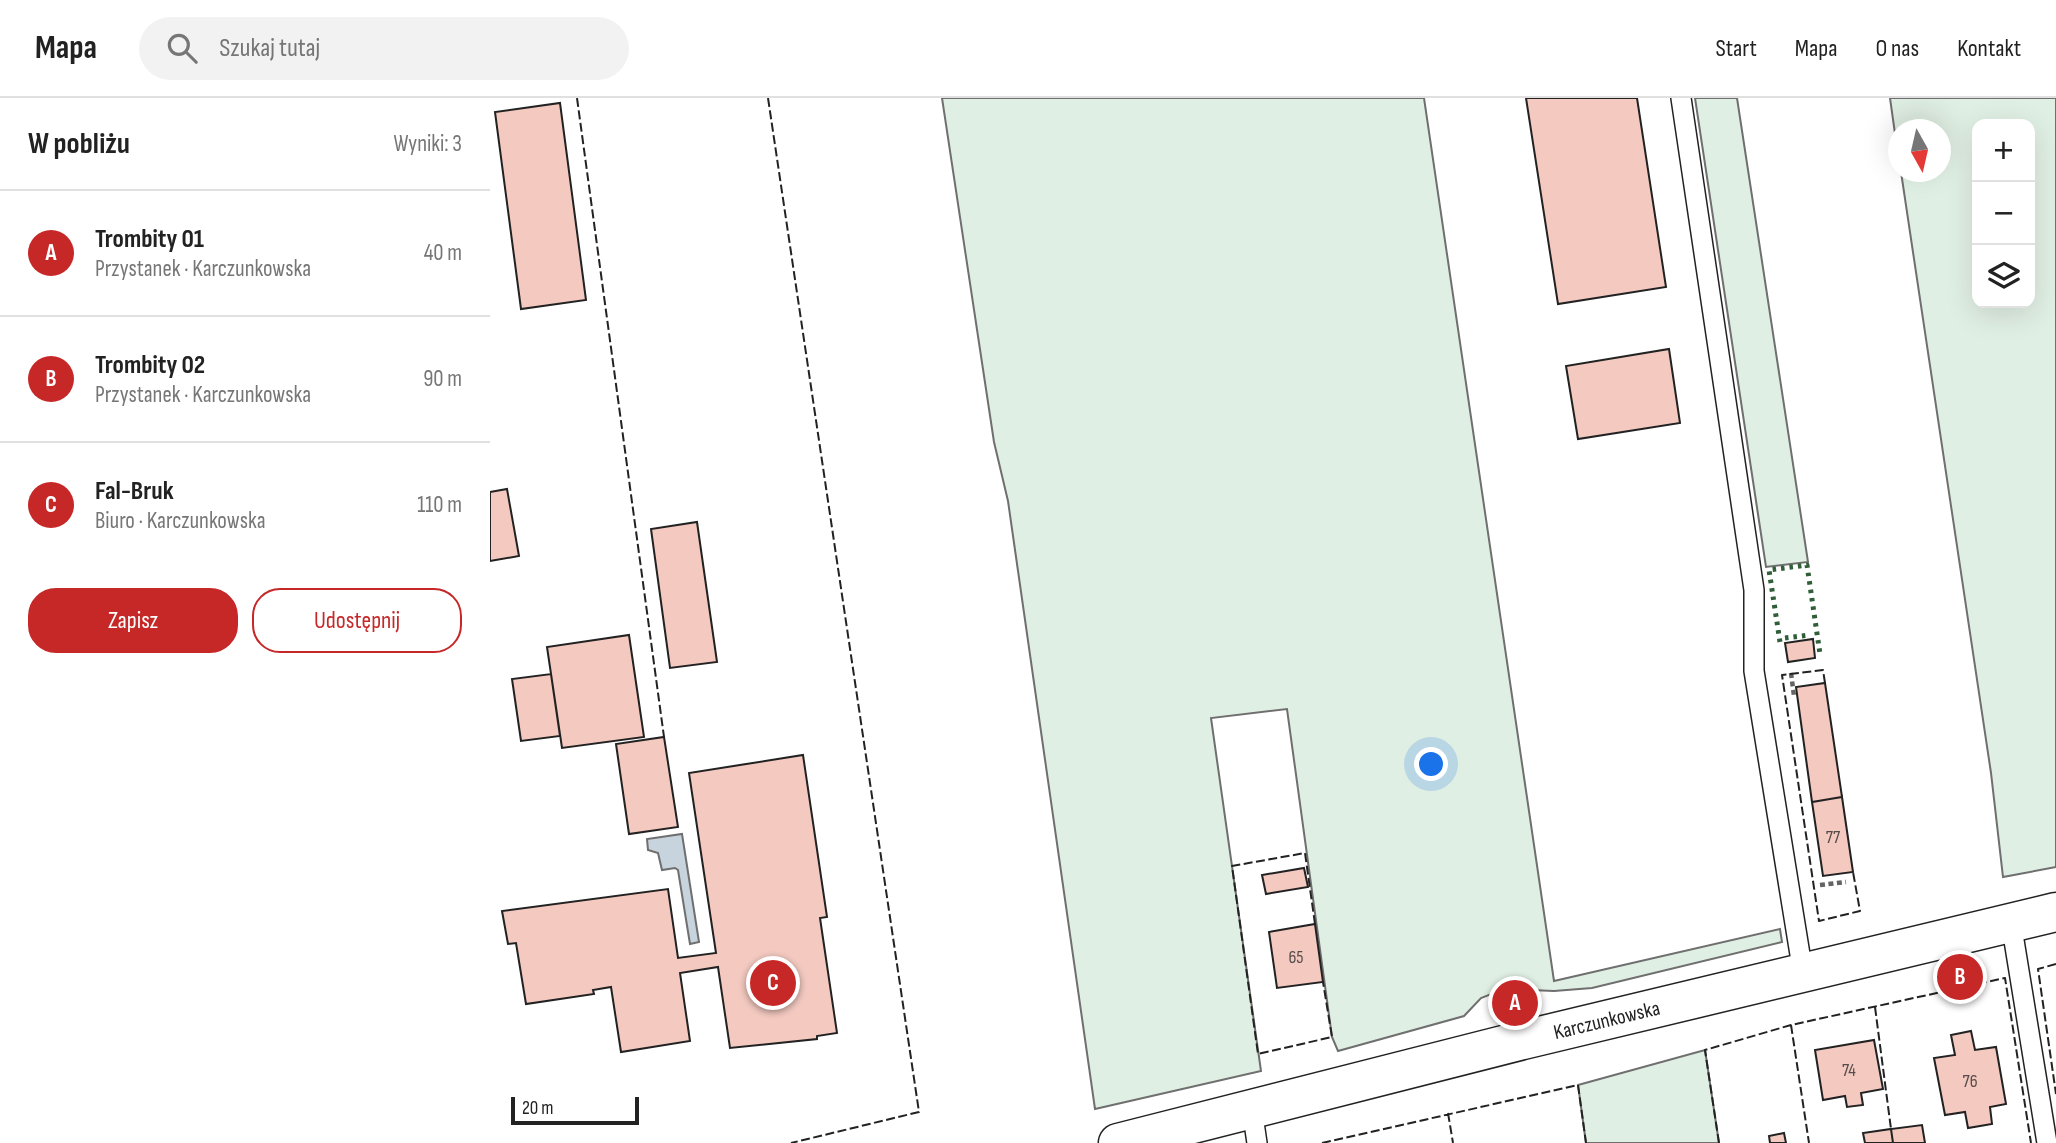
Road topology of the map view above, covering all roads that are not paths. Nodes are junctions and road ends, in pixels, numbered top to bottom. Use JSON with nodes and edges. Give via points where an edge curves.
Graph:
{"nodes":[{"id":1,"x":1681,"y":98,"type":"edge"},
{"id":2,"x":2056,"y":912,"type":"edge"},
{"id":3,"x":2011,"y":922,"type":"junction"},
{"id":4,"x":1803,"y":973,"type":"junction"},
{"id":5,"x":1254,"y":1126,"type":"edge"},
{"id":6,"x":1118,"y":1143,"type":"edge"},
{"id":7,"x":2047,"y":1143,"type":"edge"}],
"edges":[{"from":1,"to":4,"type":"lane","via":[[1754,590],[1754,671]]},
{"from":2,"to":3,"type":"street","name":"Karczunkowska"},
{"from":3,"to":4,"type":"street","name":"Karczunkowska"},
{"from":3,"to":7,"type":"lane"},
{"from":4,"to":5,"type":"street","name":"Karczunkowska"},
{"from":5,"to":6,"type":"street","name":"Karczunkowska"}]}
